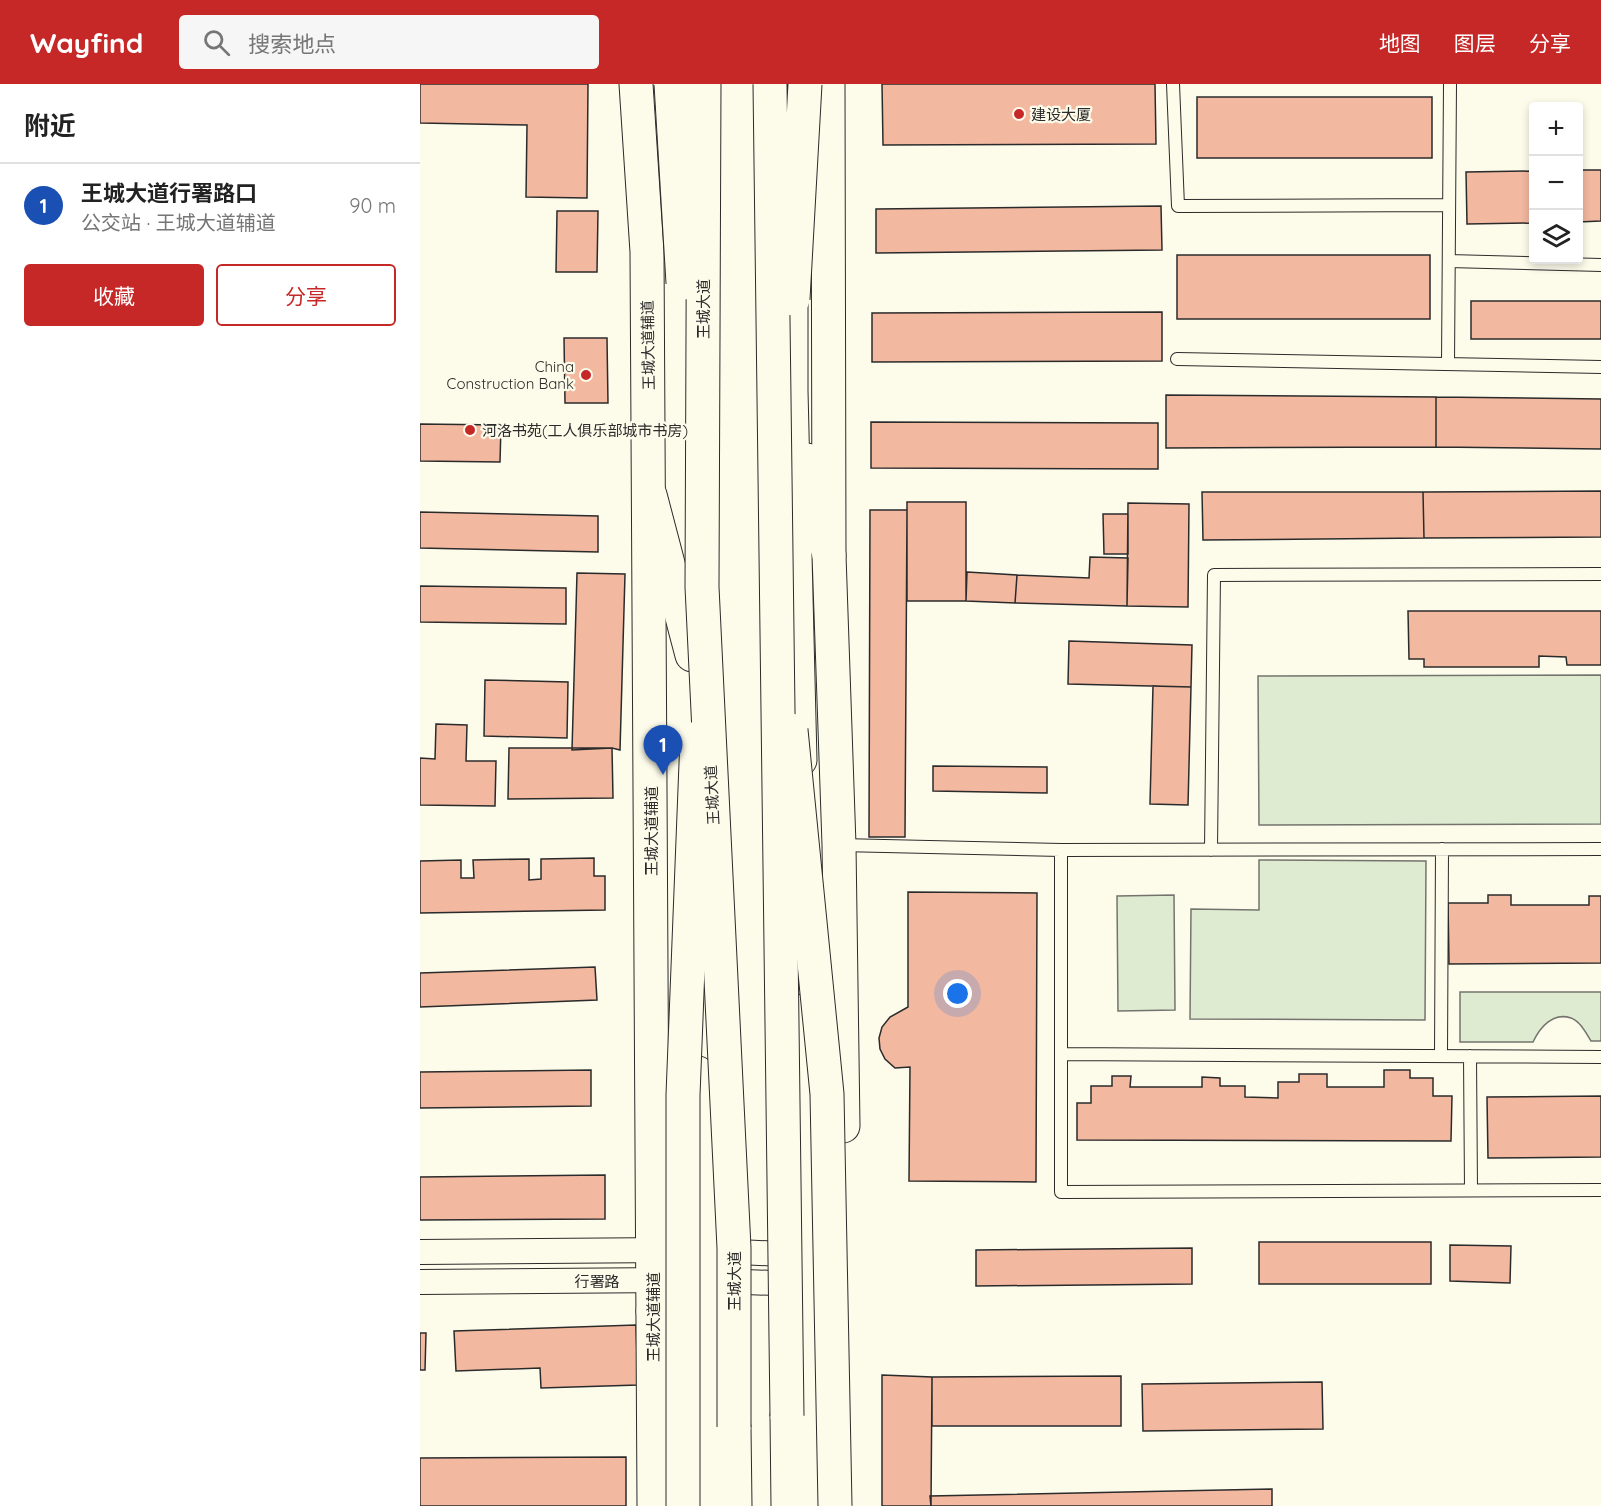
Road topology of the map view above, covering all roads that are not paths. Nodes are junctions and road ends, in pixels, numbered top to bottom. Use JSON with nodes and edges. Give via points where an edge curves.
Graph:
{"nodes":[{"id":1,"x":636,"y":84,"type":"edge"},
{"id":2,"x":671,"y":84,"type":"edge"},
{"id":3,"x":681,"y":84,"type":"edge"},
{"id":4,"x":687,"y":84,"type":"edge"},
{"id":5,"x":704,"y":84,"type":"edge"},
{"id":6,"x":770,"y":84,"type":"edge"},
{"id":7,"x":792,"y":84,"type":"edge"},
{"id":8,"x":805,"y":84,"type":"edge"},
{"id":9,"x":827,"y":84,"type":"edge"},
{"id":10,"x":1173,"y":84,"type":"edge"},
{"id":11,"x":1450,"y":84,"type":"edge"},
{"id":12,"x":1449,"y":205,"type":"junction"},
{"id":13,"x":790,"y":249,"type":"junction"},
{"id":14,"x":647,"y":252,"type":"junction"},
{"id":15,"x":1449,"y":261,"type":"junction"},
{"id":16,"x":1601,"y":265,"type":"edge"},
{"id":17,"x":1177,"y":358,"type":"dead end"},
{"id":18,"x":1448,"y":364,"type":"junction"},
{"id":19,"x":1601,"y":368,"type":"edge"},
{"id":20,"x":791,"y":391,"type":"junction"},
{"id":21,"x":650,"y":495,"type":"junction"},
{"id":22,"x":829,"y":555,"type":"junction"},
{"id":23,"x":1601,"y":574,"type":"edge"},
{"id":24,"x":702,"y":587,"type":"junction"},
{"id":25,"x":777,"y":588,"type":"junction"},
{"id":26,"x":692,"y":655,"type":"junction"},
{"id":27,"x":839,"y":845,"type":"junction"},
{"id":28,"x":1442,"y":849,"type":"junction"},
{"id":29,"x":1601,"y":849,"type":"edge"},
{"id":30,"x":1061,"y":850,"type":"junction"},
{"id":31,"x":1211,"y":850,"type":"junction"},
{"id":32,"x":1061,"y":1054,"type":"junction"},
{"id":33,"x":1441,"y":1056,"type":"junction"},
{"id":34,"x":1470,"y":1056,"type":"junction"},
{"id":35,"x":1601,"y":1057,"type":"edge"},
{"id":36,"x":698,"y":1064,"type":"junction"},
{"id":37,"x":1471,"y":1190,"type":"junction"},
{"id":38,"x":1601,"y":1190,"type":"edge"},
{"id":39,"x":653,"y":1218,"type":"junction"},
{"id":40,"x":420,"y":1252,"type":"edge"},
{"id":41,"x":704,"y":1265,"type":"junction"},
{"id":42,"x":811,"y":1270,"type":"junction"},
{"id":43,"x":845,"y":1272,"type":"junction"},
{"id":44,"x":653,"y":1281,"type":"junction"},
{"id":45,"x":420,"y":1282,"type":"edge"},
{"id":46,"x":709,"y":1468,"type":"junction"},
{"id":47,"x":654,"y":1506,"type":"edge"},
{"id":48,"x":683,"y":1506,"type":"edge"},
{"id":49,"x":709,"y":1506,"type":"edge"},
{"id":50,"x":735,"y":1506,"type":"edge"},
{"id":51,"x":788,"y":1506,"type":"edge"},
{"id":52,"x":813,"y":1506,"type":"edge"},
{"id":53,"x":835,"y":1506,"type":"edge"},
{"id":54,"x":847,"y":1506,"type":"edge"}],
"edges":[{"from":1,"to":14,"type":"main road","name":"王城大道辅道"},
{"from":2,"to":24,"type":"main road","bridge":true},
{"from":3,"to":14,"type":"main road"},
{"from":4,"to":26,"type":"main road","name":"王城大道"},
{"from":5,"to":24,"type":"main road","name":"王城大道","bridge":true},
{"from":6,"to":25,"type":"main road","bridge":true},
{"from":7,"to":13,"type":"main road"},
{"from":8,"to":25,"type":"main road","bridge":true},
{"from":9,"to":13,"type":"main road"},
{"from":9,"to":22,"type":"main road"},
{"from":10,"to":12,"type":"lane","via":[[1178,206]]},
{"from":11,"to":12,"type":"lane"},
{"from":12,"to":15,"type":"lane"},
{"from":13,"to":20,"type":"main road"},
{"from":14,"to":21,"type":"main road","name":"王城大道辅道"},
{"from":15,"to":16,"type":"lane"},
{"from":15,"to":18,"type":"lane"},
{"from":17,"to":18,"type":"lane"},
{"from":18,"to":19,"type":"lane"},
{"from":20,"to":22,"type":"main road"},
{"from":20,"to":42,"type":"main road"},
{"from":21,"to":26,"type":"main road"},
{"from":21,"to":39,"type":"main road","name":"王城大道辅道"},
{"from":22,"to":27,"type":"main road"},
{"from":23,"to":31,"type":"lane","via":[[1214,575]]},
{"from":24,"to":48,"type":"main road","bridge":true,"via":[[683,1095]]},
{"from":24,"to":50,"type":"main road","name":"王城大道","bridge":true,"via":[[734,1248]]},
{"from":25,"to":51,"type":"main road","bridge":true},
{"from":25,"to":53,"type":"main road","bridge":true,"via":[[827,1094]]},
{"from":26,"to":36,"type":"main road","name":"王城大道"},
{"from":27,"to":30,"type":"lane"},
{"from":27,"to":43,"type":"main road"},
{"from":28,"to":29,"type":"lane"},
{"from":28,"to":31,"type":"lane"},
{"from":28,"to":33,"type":"lane"},
{"from":30,"to":31,"type":"lane"},
{"from":30,"to":32,"type":"lane"},
{"from":32,"to":33,"type":"lane"},
{"from":32,"to":37,"type":"lane","via":[[1061,1192]]},
{"from":33,"to":34,"type":"lane"},
{"from":34,"to":35,"type":"lane"},
{"from":34,"to":37,"type":"lane"},
{"from":36,"to":39,"type":"main road"},
{"from":36,"to":41,"type":"main road","name":"王城大道"},
{"from":37,"to":38,"type":"lane"},
{"from":39,"to":44,"type":"main road","name":"王城大道辅道"},
{"from":40,"to":44,"type":"street","name":"行署路"},
{"from":41,"to":42,"type":"street","name":"行署路"},
{"from":41,"to":44,"type":"street","name":"行署路"},
{"from":41,"to":46,"type":"main road","name":"王城大道"},
{"from":42,"to":43,"type":"street","name":"行署路"},
{"from":42,"to":52,"type":"main road"},
{"from":43,"to":54,"type":"main road"},
{"from":44,"to":45,"type":"street","name":"行署路"},
{"from":44,"to":46,"type":"main road"},
{"from":44,"to":47,"type":"main road","name":"王城大道辅道"},
{"from":46,"to":49,"type":"main road","name":"王城大道"}]}
